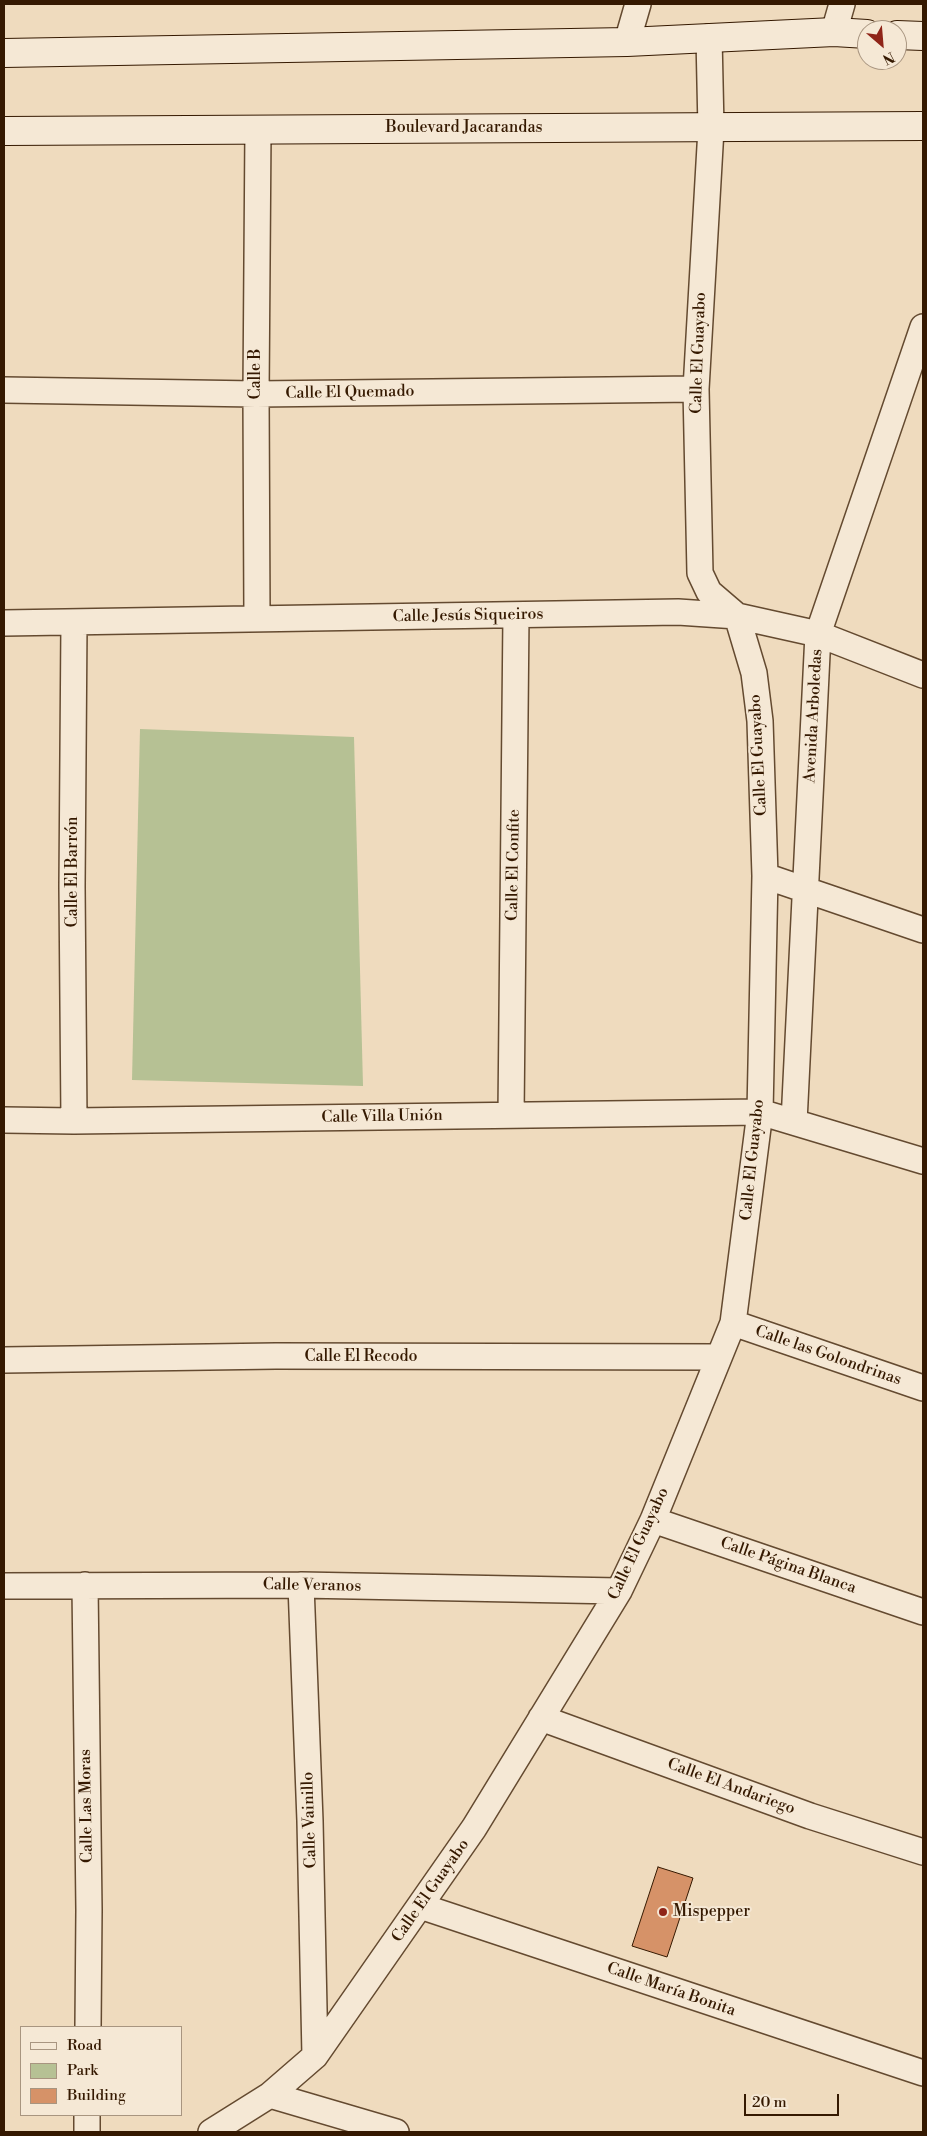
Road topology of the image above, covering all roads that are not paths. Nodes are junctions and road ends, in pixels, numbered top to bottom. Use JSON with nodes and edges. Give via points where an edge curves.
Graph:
{"nodes":[{"id":1,"x":638,"y":4,"type":"edge"},
{"id":2,"x":842,"y":4,"type":"edge"},
{"id":3,"x":834,"y":32,"type":"junction"},
{"id":4,"x":857,"y":33,"type":"edge"},
{"id":5,"x":907,"y":35,"type":"edge"},
{"id":6,"x":923,"y":36,"type":"edge"},
{"id":7,"x":709,"y":37,"type":"junction"},
{"id":8,"x":627,"y":42,"type":"junction"},
{"id":9,"x":4,"y":53,"type":"edge"},
{"id":10,"x":923,"y":126,"type":"edge"},
{"id":11,"x":258,"y":129,"type":"junction"},
{"id":12,"x":711,"y":129,"type":"junction"},
{"id":13,"x":4,"y":131,"type":"edge"},
{"id":14,"x":923,"y":327,"type":"edge"},
{"id":15,"x":696,"y":389,"type":"junction"},
{"id":16,"x":4,"y":390,"type":"edge"},
{"id":17,"x":256,"y":394,"type":"junction"},
{"id":18,"x":516,"y":615,"type":"junction"},
{"id":19,"x":737,"y":616,"type":"junction"},
{"id":20,"x":257,"y":619,"type":"junction"},
{"id":21,"x":4,"y":623,"type":"edge"},
{"id":22,"x":74,"y":623,"type":"junction"},
{"id":23,"x":818,"y":634,"type":"junction"},
{"id":24,"x":923,"y":675,"type":"edge"},
{"id":25,"x":765,"y":876,"type":"junction"},
{"id":26,"x":804,"y":891,"type":"junction"},
{"id":27,"x":923,"y":930,"type":"edge"},
{"id":28,"x":760,"y":1112,"type":"junction"},
{"id":29,"x":511,"y":1115,"type":"junction"},
{"id":30,"x":4,"y":1120,"type":"edge"},
{"id":31,"x":74,"y":1121,"type":"junction"},
{"id":32,"x":794,"y":1122,"type":"junction"},
{"id":33,"x":923,"y":1161,"type":"edge"},
{"id":34,"x":733,"y":1323,"type":"junction"},
{"id":35,"x":718,"y":1358,"type":"junction"},
{"id":36,"x":4,"y":1360,"type":"edge"},
{"id":37,"x":923,"y":1388,"type":"edge"},
{"id":38,"x":653,"y":1520,"type":"junction"},
{"id":39,"x":85,"y":1585,"type":"junction"},
{"id":40,"x":301,"y":1585,"type":"junction"},
{"id":41,"x":4,"y":1586,"type":"edge"},
{"id":42,"x":619,"y":1591,"type":"junction"},
{"id":43,"x":923,"y":1612,"type":"edge"},
{"id":44,"x":541,"y":1718,"type":"junction"},
{"id":45,"x":923,"y":1852,"type":"edge"},
{"id":46,"x":420,"y":1906,"type":"junction"},
{"id":47,"x":88,"y":2026,"type":"edge"},
{"id":48,"x":315,"y":2056,"type":"junction"},
{"id":49,"x":923,"y":2073,"type":"edge"},
{"id":50,"x":270,"y":2095,"type":"junction"},
{"id":51,"x":87,"y":2116,"type":"edge"},
{"id":52,"x":87,"y":2132,"type":"edge"},
{"id":53,"x":211,"y":2132,"type":"edge"},
{"id":54,"x":393,"y":2132,"type":"edge"}],
"edges":[{"from":1,"to":8,"type":"street"},
{"from":2,"to":3,"type":"street"},
{"from":3,"to":4,"type":"main road"},
{"from":3,"to":7,"type":"main road"},
{"from":5,"to":6,"type":"main road"},
{"from":7,"to":8,"type":"main road"},
{"from":7,"to":12,"type":"street","name":"Calle El Guayabo"},
{"from":8,"to":9,"type":"main road"},
{"from":10,"to":12,"type":"main road","name":"Boulevard Jacarandas"},
{"from":11,"to":12,"type":"main road","name":"Boulevard Jacarandas"},
{"from":11,"to":13,"type":"main road","name":"Boulevard Jacarandas"},
{"from":11,"to":17,"type":"street","name":"Calle B"},
{"from":12,"to":15,"type":"street","name":"Calle El Guayabo"},
{"from":14,"to":23,"type":"street","name":"Avenida Arboledas"},
{"from":15,"to":17,"type":"street","name":"Calle El Quemado"},
{"from":15,"to":19,"type":"street","name":"Calle El Guayabo","via":[[700,573],[709,592]]},
{"from":16,"to":17,"type":"street","name":"Calle El Quemado"},
{"from":17,"to":20,"type":"street","name":"Calle B"},
{"from":18,"to":19,"type":"street","name":"Calle Jesús Siqueiros","via":[[678,612]]},
{"from":18,"to":20,"type":"street","name":"Calle Jesús Siqueiros"},
{"from":18,"to":29,"type":"street","name":"Calle El Confite"},
{"from":19,"to":23,"type":"street","name":"Calle Jesús Siqueiros"},
{"from":19,"to":25,"type":"street","name":"Calle El Guayabo","via":[[754,673],[760,720]]},
{"from":20,"to":22,"type":"street","name":"Calle Jesús Siqueiros"},
{"from":21,"to":22,"type":"street","name":"Calle Jesús Siqueiros"},
{"from":22,"to":31,"type":"street","name":"Calle El Barrón"},
{"from":23,"to":24,"type":"street","name":"Calle Jesús Siqueiros"},
{"from":23,"to":26,"type":"street","name":"Avenida Arboledas"},
{"from":25,"to":26,"type":"street"},
{"from":25,"to":28,"type":"street","name":"Calle El Guayabo"},
{"from":26,"to":27,"type":"street"},
{"from":26,"to":32,"type":"street","name":"Avenida Arboledas"},
{"from":28,"to":29,"type":"street","name":"Calle Villa Unión"},
{"from":28,"to":32,"type":"street","name":"Calle Villa Unión"},
{"from":28,"to":34,"type":"street","name":"Calle El Guayabo"},
{"from":29,"to":31,"type":"street","name":"Calle Villa Unión"},
{"from":30,"to":31,"type":"street","name":"Calle Villa Unión"},
{"from":32,"to":33,"type":"street","name":"Calle Villa Unión"},
{"from":34,"to":35,"type":"street","name":"Calle El Guayabo"},
{"from":34,"to":37,"type":"street","name":"Calle las Golondrinas"},
{"from":35,"to":36,"type":"street","name":"Calle El Recodo","via":[[276,1356]]},
{"from":35,"to":38,"type":"street","name":"Calle El Guayabo"},
{"from":38,"to":42,"type":"street","name":"Calle El Guayabo"},
{"from":38,"to":43,"type":"street","name":"Calle Página Blanca"},
{"from":39,"to":40,"type":"street","name":"Calle Veranos"},
{"from":39,"to":41,"type":"street","name":"Calle Veranos"},
{"from":39,"to":47,"type":"street","name":"Calle Las Moras"},
{"from":40,"to":42,"type":"street","name":"Calle Veranos"},
{"from":40,"to":48,"type":"street","name":"Calle Vainillo"},
{"from":42,"to":44,"type":"street","name":"Calle El Guayabo"},
{"from":44,"to":45,"type":"street","name":"Calle El Andariego","via":[[810,1816]]},
{"from":44,"to":46,"type":"street","name":"Calle El Guayabo","via":[[474,1828]]},
{"from":46,"to":48,"type":"street","name":"Calle El Guayabo"},
{"from":46,"to":49,"type":"street","name":"Calle María Bonita"},
{"from":48,"to":50,"type":"street","name":"Calle El Guayabo"},
{"from":50,"to":53,"type":"street","name":"Calle El Guayabo"},
{"from":50,"to":54,"type":"street"},
{"from":51,"to":52,"type":"street"}]}
